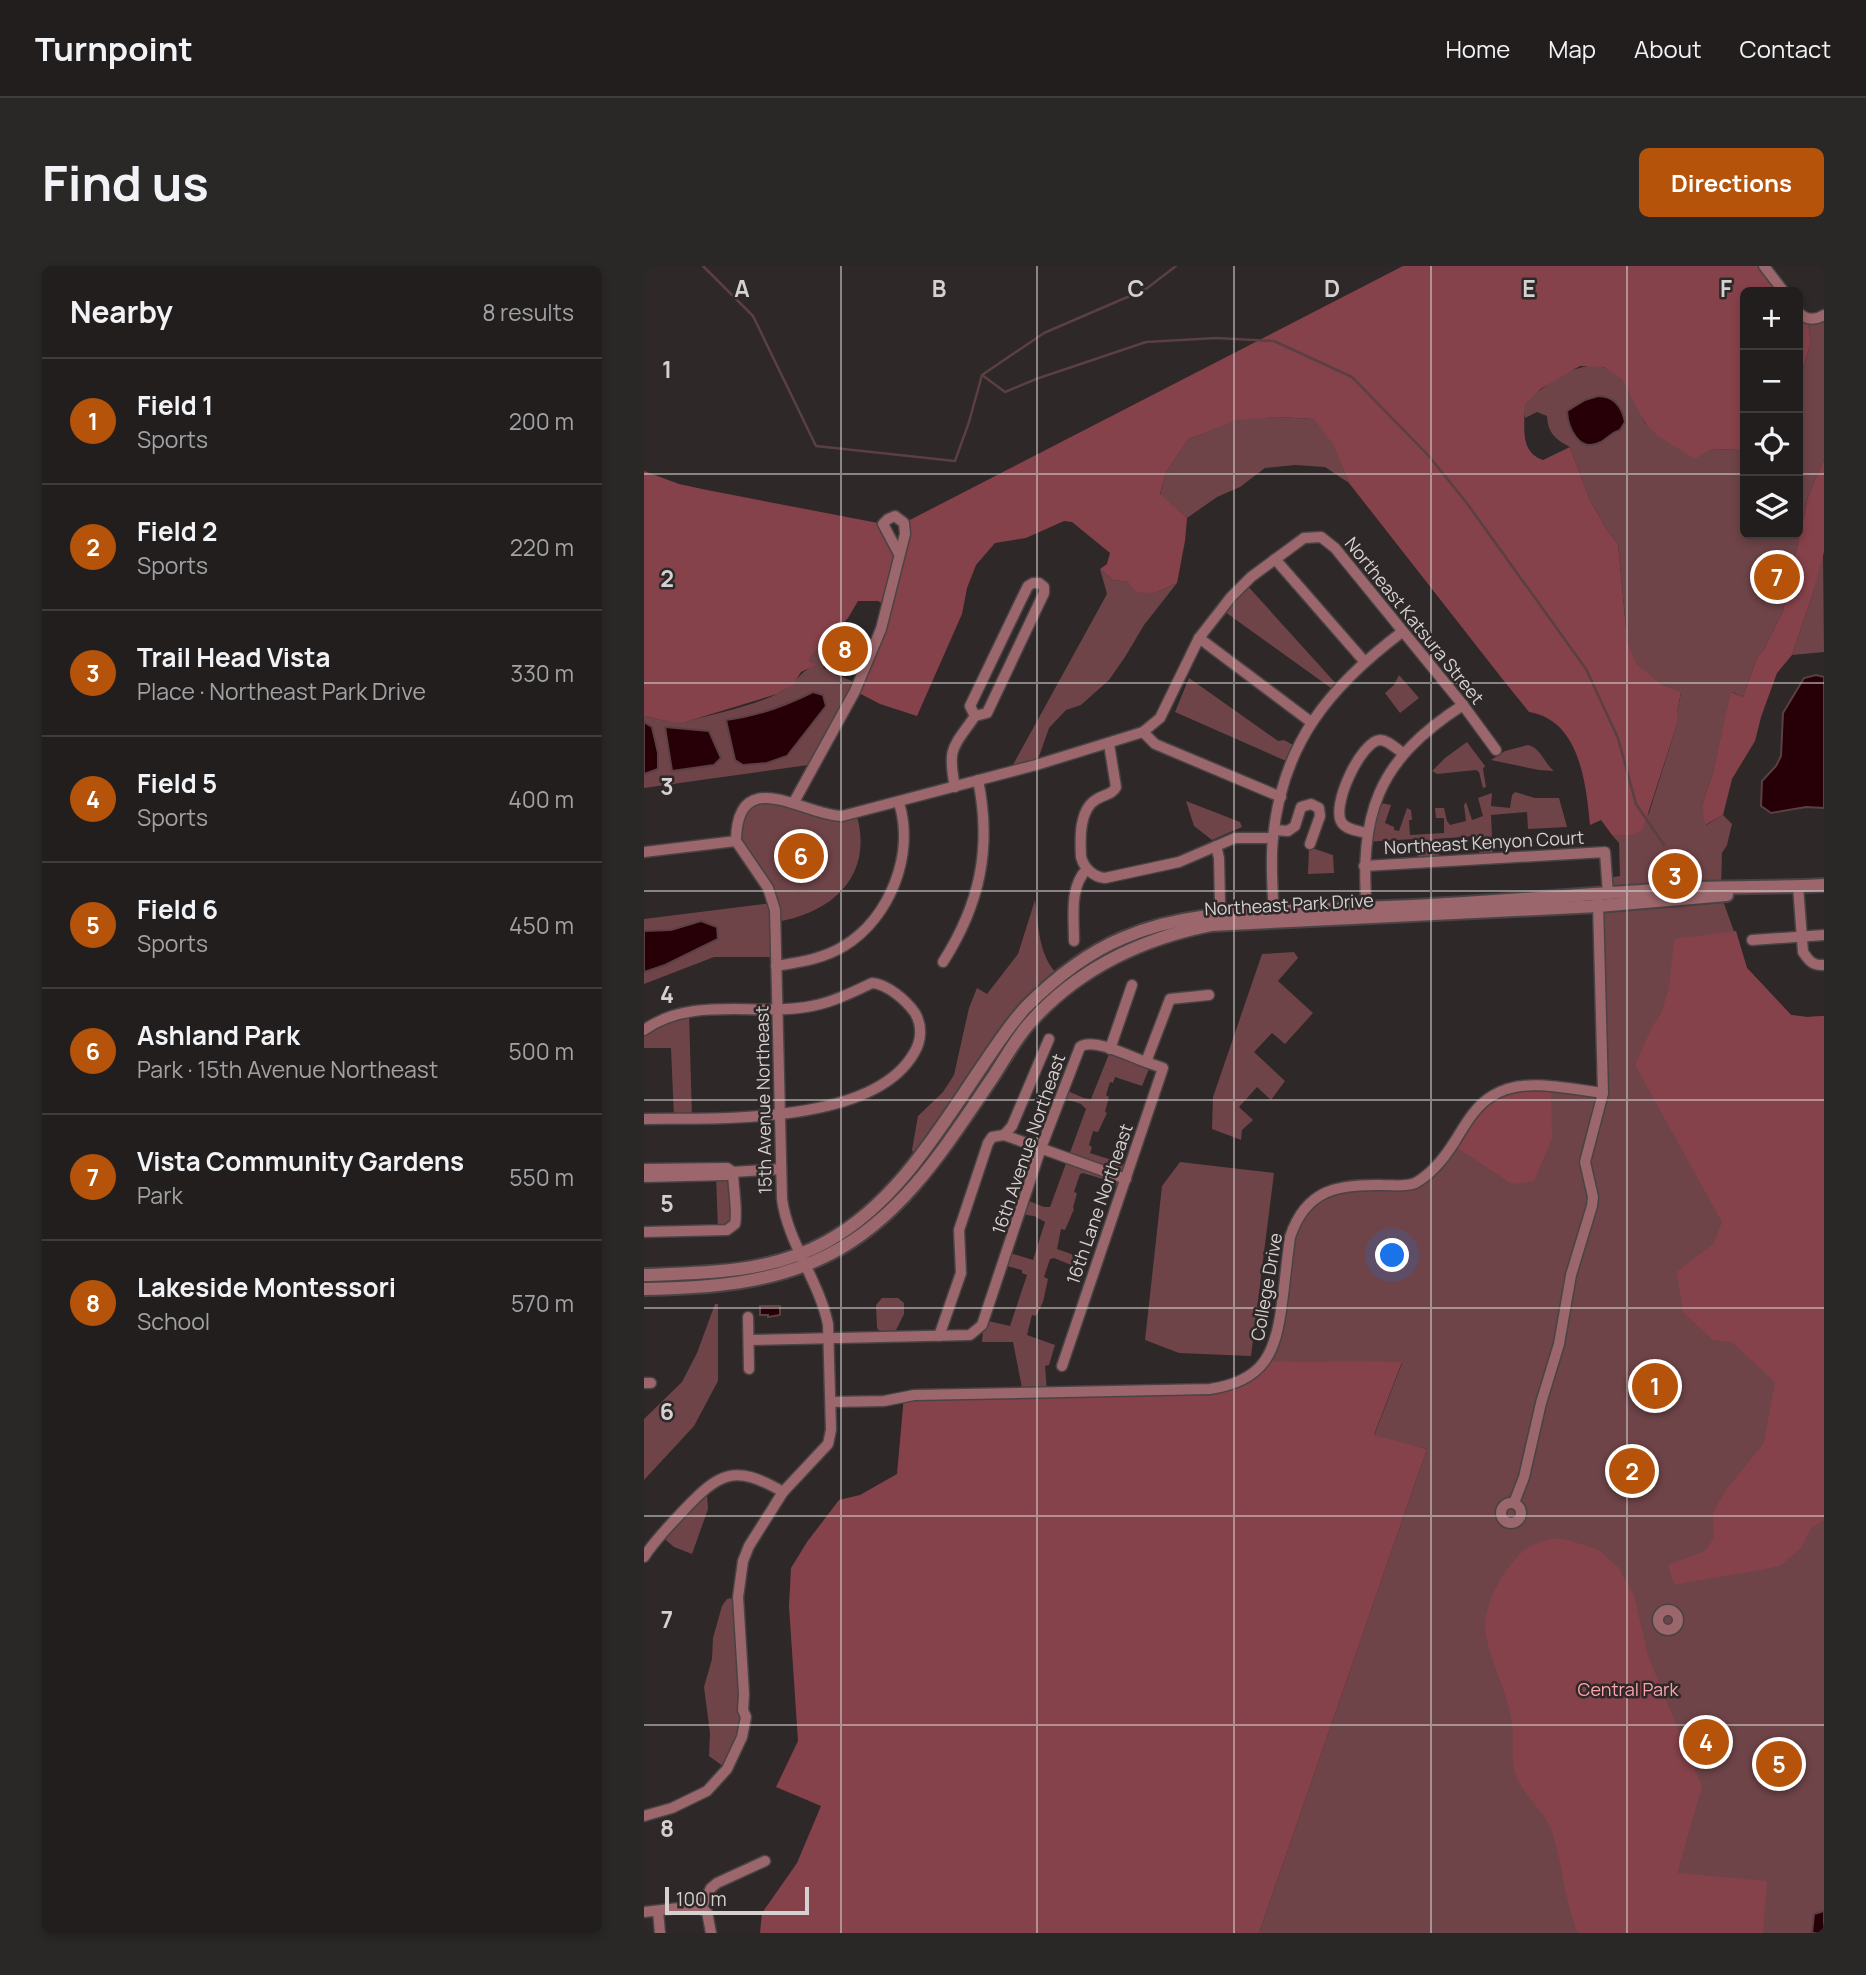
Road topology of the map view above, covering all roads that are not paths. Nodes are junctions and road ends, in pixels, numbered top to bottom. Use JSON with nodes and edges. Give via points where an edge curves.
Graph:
{"nodes":[{"id":1,"x":1764,"y":266,"type":"edge"},
{"id":2,"x":1780,"y":287,"type":"edge"},
{"id":3,"x":1824,"y":315,"type":"edge"},
{"id":4,"x":1803,"y":316,"type":"edge"},
{"id":5,"x":899,"y":554,"type":"dead end"},
{"id":6,"x":1275,"y":559,"type":"junction"},
{"id":7,"x":1402,"y":632,"type":"junction"},
{"id":8,"x":1199,"y":638,"type":"junction"},
{"id":9,"x":1364,"y":661,"type":"junction"},
{"id":10,"x":1463,"y":705,"type":"junction"},
{"id":11,"x":975,"y":716,"type":"junction"},
{"id":12,"x":1311,"y":722,"type":"junction"},
{"id":13,"x":1143,"y":732,"type":"junction"},
{"id":14,"x":1109,"y":744,"type":"junction"},
{"id":15,"x":1496,"y":750,"type":"dead end"},
{"id":16,"x":1403,"y":754,"type":"junction"},
{"id":17,"x":978,"y":780,"type":"junction"},
{"id":18,"x":955,"y":787,"type":"junction"},
{"id":19,"x":1281,"y":797,"type":"junction"},
{"id":20,"x":794,"y":802,"type":"junction"},
{"id":21,"x":899,"y":803,"type":"junction"},
{"id":22,"x":1367,"y":833,"type":"junction"},
{"id":23,"x":1273,"y":834,"type":"junction"},
{"id":24,"x":736,"y":841,"type":"junction"},
{"id":25,"x":1310,"y":844,"type":"dead end"},
{"id":26,"x":1216,"y":846,"type":"junction"},
{"id":27,"x":644,"y":852,"type":"edge"},
{"id":28,"x":1364,"y":866,"type":"junction"},
{"id":29,"x":1087,"y":869,"type":"junction"},
{"id":30,"x":1824,"y":885,"type":"edge"},
{"id":31,"x":1798,"y":886,"type":"junction"},
{"id":32,"x":1601,"y":899,"type":"junction"},
{"id":33,"x":1220,"y":903,"type":"dead end"},
{"id":34,"x":1366,"y":913,"type":"junction"},
{"id":35,"x":1274,"y":917,"type":"junction"},
{"id":36,"x":1824,"y":935,"type":"edge"},
{"id":37,"x":1801,"y":936,"type":"junction"},
{"id":38,"x":1752,"y":940,"type":"dead end"},
{"id":39,"x":1074,"y":941,"type":"dead end"},
{"id":40,"x":943,"y":962,"type":"dead end"},
{"id":41,"x":1824,"y":965,"type":"edge"},
{"id":42,"x":776,"y":966,"type":"junction"},
{"id":43,"x":1132,"y":985,"type":"dead end"},
{"id":44,"x":1209,"y":995,"type":"dead end"},
{"id":45,"x":778,"y":1009,"type":"junction"},
{"id":46,"x":644,"y":1030,"type":"edge"},
{"id":47,"x":1049,"y":1039,"type":"dead end"},
{"id":48,"x":1110,"y":1049,"type":"junction"},
{"id":49,"x":1146,"y":1062,"type":"junction"},
{"id":50,"x":1603,"y":1093,"type":"junction"},
{"id":51,"x":781,"y":1115,"type":"junction"},
{"id":52,"x":644,"y":1119,"type":"edge"},
{"id":53,"x":1004,"y":1135,"type":"junction"},
{"id":54,"x":1041,"y":1148,"type":"junction"},
{"id":55,"x":644,"y":1169,"type":"edge"},
{"id":56,"x":781,"y":1170,"type":"junction"},
{"id":57,"x":733,"y":1172,"type":"junction"},
{"id":58,"x":644,"y":1177,"type":"edge"},
{"id":59,"x":1126,"y":1179,"type":"junction"},
{"id":60,"x":644,"y":1232,"type":"edge"},
{"id":61,"x":803,"y":1259,"type":"junction"},
{"id":62,"x":644,"y":1275,"type":"edge"},
{"id":63,"x":644,"y":1289,"type":"edge"},
{"id":64,"x":748,"y":1317,"type":"dead end"},
{"id":65,"x":939,"y":1336,"type":"junction"},
{"id":66,"x":830,"y":1338,"type":"junction"},
{"id":67,"x":749,"y":1340,"type":"junction"},
{"id":68,"x":1062,"y":1366,"type":"dead end"},
{"id":69,"x":749,"y":1369,"type":"dead end"},
{"id":70,"x":831,"y":1402,"type":"junction"},
{"id":71,"x":783,"y":1492,"type":"junction"},
{"id":72,"x":1514,"y":1503,"type":"dead end"},
{"id":73,"x":644,"y":1557,"type":"edge"},
{"id":74,"x":644,"y":1816,"type":"edge"},
{"id":75,"x":765,"y":1861,"type":"dead end"},
{"id":76,"x":701,"y":1908,"type":"junction"},
{"id":77,"x":658,"y":1911,"type":"junction"},
{"id":78,"x":644,"y":1912,"type":"edge"},
{"id":79,"x":660,"y":1933,"type":"edge"},
{"id":80,"x":711,"y":1933,"type":"edge"}],
"edges":[{"from":1,"to":2,"type":"street"},
{"from":3,"to":4,"type":"street"},
{"from":5,"to":20,"type":"street","via":[[881,629],[863,673]]},
{"from":6,"to":7,"type":"street","name":"Northeast Katsura Street","via":[[1304,538],[1326,539]]},
{"from":6,"to":8,"type":"street","name":"Northeast Katsura Street","via":[[1231,597]]},
{"from":6,"to":9,"type":"street"},
{"from":7,"to":9,"type":"street"},
{"from":7,"to":10,"type":"street","name":"Northeast Katsura Street"},
{"from":8,"to":12,"type":"street"},
{"from":8,"to":13,"type":"street","name":"Northeast Katsura Street","via":[[1160,718]]},
{"from":9,"to":12,"type":"street"},
{"from":10,"to":15,"type":"street","name":"Northeast Katsura Street"},
{"from":10,"to":16,"type":"street","via":[[1425,731]]},
{"from":11,"to":11,"type":"street","via":[[987,713],[1044,593],[1040,583],[1028,586],[1022,598],[970,706]]},
{"from":11,"to":18,"type":"street","via":[[951,754]]},
{"from":12,"to":19,"type":"street"},
{"from":13,"to":14,"type":"street","name":"Northeast Katsura Street"},
{"from":13,"to":19,"type":"street","via":[[1155,744]]},
{"from":14,"to":17,"type":"street","name":"Northeast Katsura Street"},
{"from":14,"to":29,"type":"street","via":[[1116,787],[1091,803],[1084,814],[1081,849]]},
{"from":16,"to":22,"type":"street","via":[[1375,802]]},
{"from":16,"to":22,"type":"street","via":[[1383,740],[1368,744],[1349,777],[1338,814],[1347,827]]},
{"from":17,"to":18,"type":"street","name":"Northeast Katsura Street"},
{"from":17,"to":40,"type":"street","via":[[984,807],[981,874],[960,936]]},
{"from":18,"to":21,"type":"street","name":"Northeast Katsura Street"},
{"from":19,"to":23,"type":"street"},
{"from":20,"to":21,"type":"street","name":"Northeast Katsura Street","via":[[831,816]]},
{"from":20,"to":24,"type":"street","name":"Northeast Katsura Street","via":[[770,798],[751,803],[738,821]]},
{"from":21,"to":42,"type":"street","via":[[904,839],[901,864],[878,916],[843,947],[807,961]]},
{"from":22,"to":28,"type":"street"},
{"from":23,"to":25,"type":"street","via":[[1295,826],[1301,807],[1311,804],[1319,808],[1320,816]]},
{"from":23,"to":26,"type":"street","via":[[1242,836]]},
{"from":23,"to":35,"type":"street"},
{"from":24,"to":27,"type":"street"},
{"from":24,"to":42,"type":"street","name":"15th Avenue Northeast","via":[[772,898]]},
{"from":26,"to":29,"type":"street","via":[[1179,862],[1105,878]]},
{"from":26,"to":33,"type":"street"},
{"from":28,"to":32,"type":"street","name":"Northeast Kenyon Court","via":[[1605,852]]},
{"from":28,"to":34,"type":"street"},
{"from":29,"to":39,"type":"street","via":[[1076,885]]},
{"from":30,"to":31,"type":"street","name":"Northeast Park Drive"},
{"from":31,"to":32,"type":"street","name":"Northeast Park Drive","via":[[1721,895]]},
{"from":31,"to":37,"type":"street"},
{"from":32,"to":34,"type":"street","name":"Northeast Park Drive"},
{"from":32,"to":50,"type":"street"},
{"from":34,"to":35,"type":"street","name":"Northeast Park Drive"},
{"from":35,"to":61,"type":"street","name":"Northeast Park Drive","via":[[1178,932],[1112,958],[1074,983],[1027,1026],[918,1184],[866,1232],[830,1254]]},
{"from":36,"to":37,"type":"street"},
{"from":37,"to":38,"type":"street"},
{"from":37,"to":41,"type":"street","via":[[1809,961]]},
{"from":42,"to":45,"type":"street","name":"15th Avenue Northeast"},
{"from":43,"to":48,"type":"street"},
{"from":44,"to":49,"type":"street","via":[[1170,999]]},
{"from":45,"to":46,"type":"street","via":[[694,1010]]},
{"from":45,"to":51,"type":"street","name":"15th Avenue Northeast"},
{"from":45,"to":51,"type":"street","via":[[812,1006],[872,983],[881,984],[911,1006],[919,1019],[918,1046],[896,1074],[865,1094]]},
{"from":47,"to":53,"type":"street"},
{"from":48,"to":49,"type":"street","name":"16th Avenue Northeast"},
{"from":48,"to":54,"type":"street","name":"16th Avenue Northeast","via":[[1088,1043],[1080,1047]]},
{"from":49,"to":59,"type":"street","name":"16th Lane Northeast","via":[[1163,1068]]},
{"from":50,"to":70,"type":"street","name":"College Drive","via":[[1538,1086],[1503,1091],[1474,1112],[1425,1177],[1408,1185],[1346,1185],[1311,1202],[1290,1237],[1274,1347],[1259,1369],[1227,1387],[914,1395]]},
{"from":50,"to":72,"type":"street","via":[[1585,1162],[1592,1206]]},
{"from":51,"to":52,"type":"street"},
{"from":51,"to":56,"type":"street","name":"15th Avenue Northeast"},
{"from":53,"to":54,"type":"street"},
{"from":53,"to":65,"type":"street","via":[[996,1135],[988,1143],[966,1208],[958,1238],[961,1273]]},
{"from":54,"to":59,"type":"street"},
{"from":54,"to":65,"type":"street","name":"16th Avenue Northeast","via":[[984,1320],[970,1335]]},
{"from":55,"to":57,"type":"street","via":[[727,1168]]},
{"from":56,"to":57,"type":"street"},
{"from":56,"to":61,"type":"street","name":"15th Avenue Northeast","via":[[784,1210]]},
{"from":57,"to":58,"type":"street"},
{"from":57,"to":60,"type":"street","via":[[737,1213],[732,1228]]},
{"from":59,"to":68,"type":"street","name":"16th Lane Northeast"},
{"from":61,"to":62,"type":"street","name":"Northeast Park Drive","via":[[734,1271]]},
{"from":61,"to":63,"type":"street","name":"Northeast Park Drive","via":[[764,1278]]},
{"from":61,"to":66,"type":"street","name":"15th Avenue Northeast","via":[[824,1308]]},
{"from":64,"to":67,"type":"street"},
{"from":65,"to":66,"type":"street"},
{"from":66,"to":67,"type":"street"},
{"from":66,"to":70,"type":"street","name":"15th Avenue Northeast"},
{"from":67,"to":69,"type":"street"},
{"from":70,"to":71,"type":"street","name":"15th Avenue Northeast","via":[[828,1444]]},
{"from":71,"to":73,"type":"street","via":[[747,1475],[713,1482]]},
{"from":71,"to":74,"type":"street","name":"15th Avenue Northeast","via":[[749,1546],[740,1578],[746,1717],[742,1737],[727,1769],[706,1791]]},
{"from":75,"to":76,"type":"street","via":[[717,1883]]},
{"from":76,"to":77,"type":"street"},
{"from":76,"to":80,"type":"street","via":[[707,1912]]},
{"from":77,"to":78,"type":"street"},
{"from":77,"to":79,"type":"street"}]}
